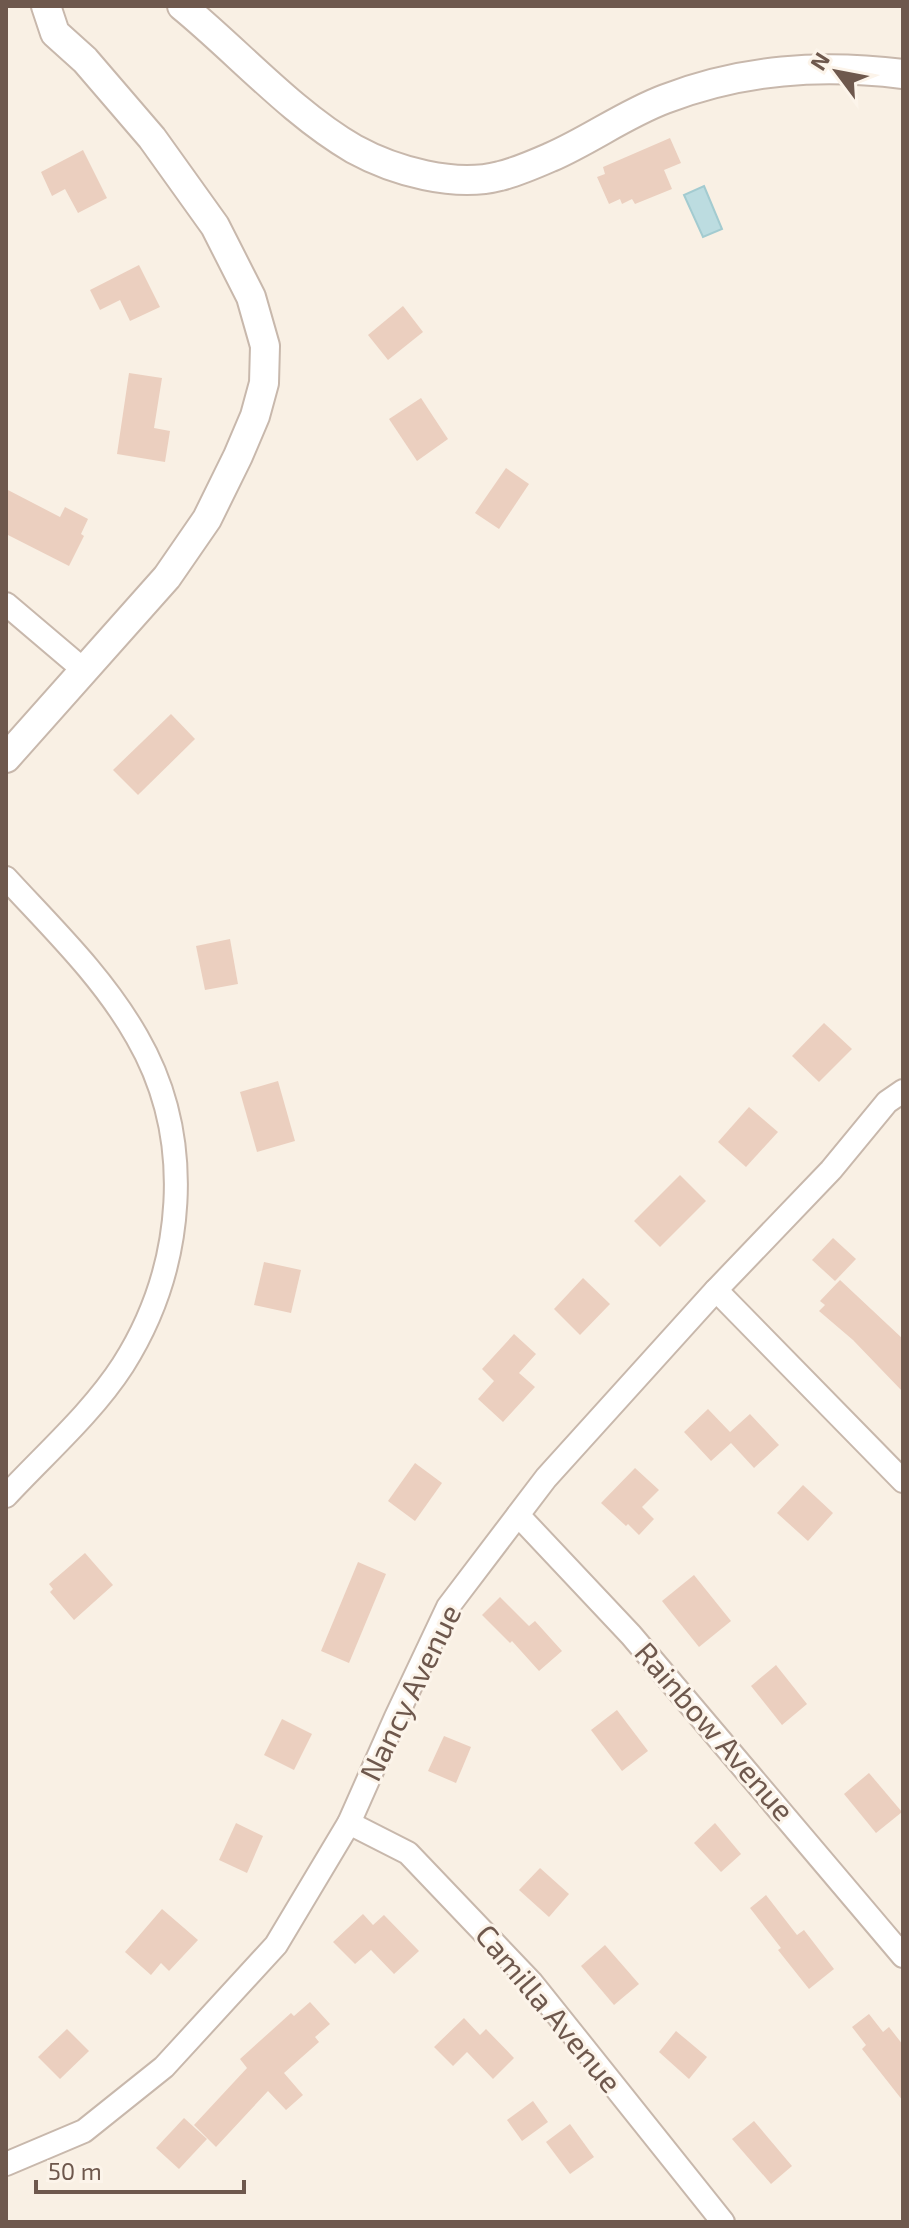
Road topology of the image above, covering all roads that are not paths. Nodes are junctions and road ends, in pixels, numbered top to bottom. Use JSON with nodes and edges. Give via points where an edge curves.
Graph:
{"nodes":[{"id":1,"x":46,"y":6,"type":"edge"},
{"id":2,"x":182,"y":6,"type":"edge"},
{"id":3,"x":903,"y":74,"type":"edge"},
{"id":4,"x":6,"y":604,"type":"edge"},
{"id":5,"x":85,"y":671,"type":"junction"},
{"id":6,"x":6,"y":758,"type":"edge"},
{"id":7,"x":6,"y":878,"type":"edge"},
{"id":8,"x":903,"y":1091,"type":"edge"},
{"id":9,"x":716,"y":1290,"type":"junction"},
{"id":10,"x":903,"y":1481,"type":"edge"},
{"id":11,"x":6,"y":1496,"type":"edge"},
{"id":12,"x":518,"y":1515,"type":"junction"},
{"id":13,"x":349,"y":1823,"type":"junction"},
{"id":14,"x":903,"y":1956,"type":"edge"},
{"id":15,"x":6,"y":2164,"type":"edge"},
{"id":16,"x":723,"y":2222,"type":"edge"}],
"edges":[{"from":1,"to":5,"type":"street","via":[[55,33],[109,86],[215,226],[251,297],[265,346],[264,383],[255,416],[207,519],[167,577]]},
{"from":2,"to":3,"type":"street","via":[[354,148],[400,170],[451,179],[499,177],[552,157],[664,99],[742,76],[851,68]]},
{"from":4,"to":5,"type":"street"},
{"from":5,"to":6,"type":"street"},
{"from":7,"to":11,"type":"street","via":[[95,977],[138,1037],[158,1083],[177,1180],[164,1278],[146,1325],[91,1406]]},
{"from":8,"to":9,"type":"street","name":"Nancy Avenue","via":[[887,1102],[831,1170]]},
{"from":9,"to":10,"type":"street"},
{"from":9,"to":12,"type":"street","name":"Nancy Avenue"},
{"from":12,"to":13,"type":"street","name":"Nancy Avenue","via":[[448,1607]]},
{"from":12,"to":14,"type":"street","name":"Rainbow Avenue","via":[[631,1635]]},
{"from":13,"to":15,"type":"street","name":"Nancy Avenue","via":[[276,1945],[164,2067],[84,2131]]},
{"from":13,"to":16,"type":"street","name":"Camilla Avenue","via":[[408,1853],[532,1983]]}]}
